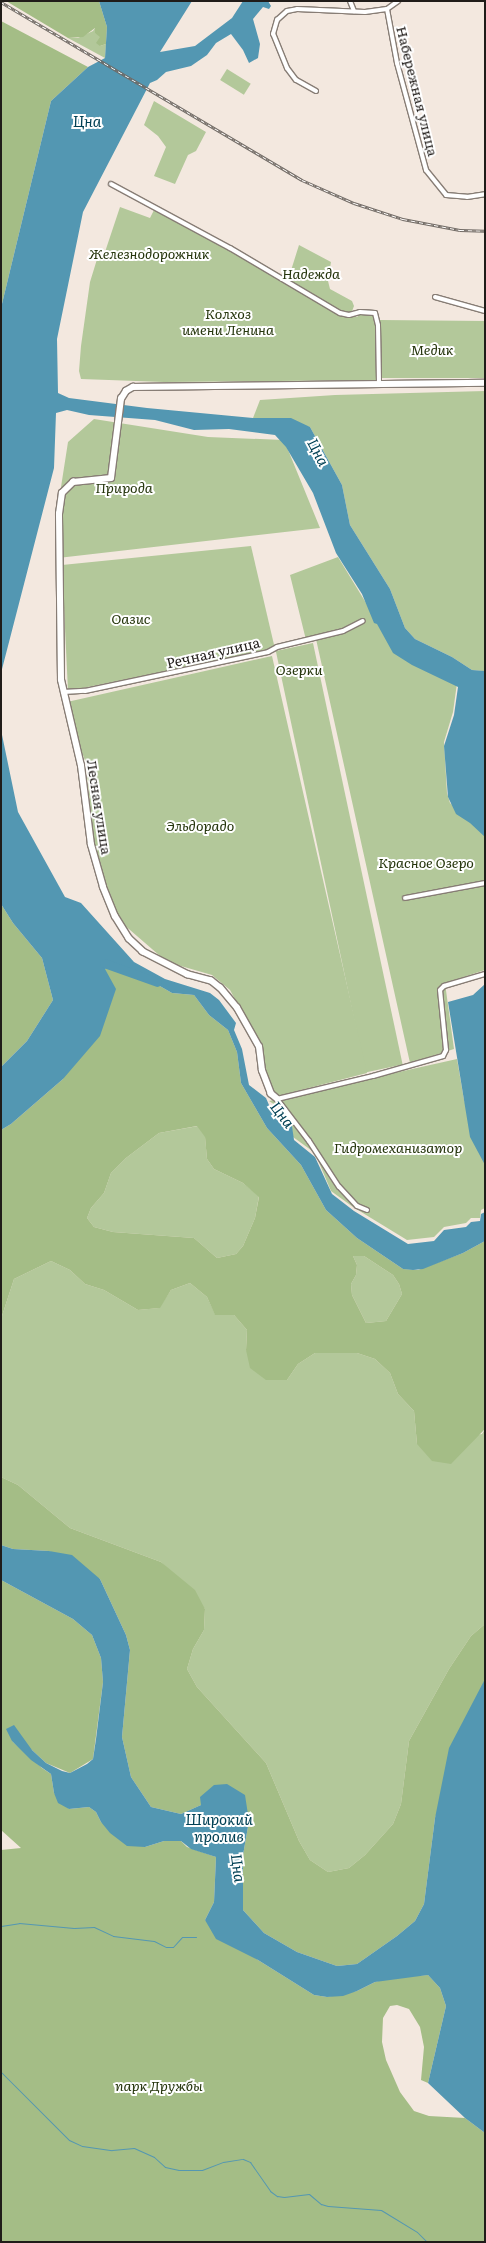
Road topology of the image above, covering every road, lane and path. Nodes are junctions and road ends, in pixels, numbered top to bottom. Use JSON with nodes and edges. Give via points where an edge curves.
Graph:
{"nodes":[{"id":1,"x":350,"y":1,"type":"edge"},
{"id":2,"x":398,"y":1,"type":"edge"},
{"id":3,"x":387,"y":8,"type":"junction"},
{"id":4,"x":354,"y":12,"type":"junction"},
{"id":5,"x":316,"y":90,"type":"dead end"},
{"id":6,"x":111,"y":184,"type":"dead end"},
{"id":7,"x":485,"y":194,"type":"edge"},
{"id":8,"x":435,"y":297,"type":"dead end"},
{"id":9,"x":485,"y":310,"type":"edge"},
{"id":10,"x":379,"y":383,"type":"junction"},
{"id":11,"x":485,"y":383,"type":"edge"},
{"id":12,"x":363,"y":621,"type":"dead end"},
{"id":13,"x":63,"y":692,"type":"junction"},
{"id":14,"x":485,"y":883,"type":"edge"},
{"id":15,"x":405,"y":898,"type":"dead end"},
{"id":16,"x":485,"y":974,"type":"edge"},
{"id":17,"x":277,"y":1099,"type":"junction"},
{"id":18,"x":367,"y":1210,"type":"dead end"}],
"edges":[{"from":1,"to":4,"type":"street"},
{"from":2,"to":3,"type":"street"},
{"from":3,"to":4,"type":"street"},
{"from":3,"to":7,"type":"street","name":"Набережная улица","via":[[397,63],[426,170],[446,195],[468,197]]},
{"from":4,"to":5,"type":"street","via":[[297,9],[286,11],[275,23],[275,40],[290,73],[296,80]]},
{"from":6,"to":10,"type":"street","via":[[223,243],[340,313],[370,312],[378,316]]},
{"from":8,"to":9,"type":"street"},
{"from":10,"to":11,"type":"street"},
{"from":10,"to":13,"type":"street","name":"Лесная улица","via":[[140,386],[129,389],[121,399],[111,478],[73,482],[64,490],[60,500],[59,609]]},
{"from":12,"to":13,"type":"street","name":"Речная улица","via":[[343,631],[268,652],[86,691]]},
{"from":13,"to":17,"type":"street","name":"Лесная улица","via":[[81,766],[91,845],[114,917],[128,939],[143,952],[220,988],[237,1008],[259,1047],[262,1071],[271,1094]]},
{"from":14,"to":15,"type":"street"},
{"from":16,"to":17,"type":"street","via":[[440,990],[446,1050],[443,1056]]},
{"from":17,"to":18,"type":"street","name":"Лесная улица","via":[[339,1187],[357,1206]]}]}
